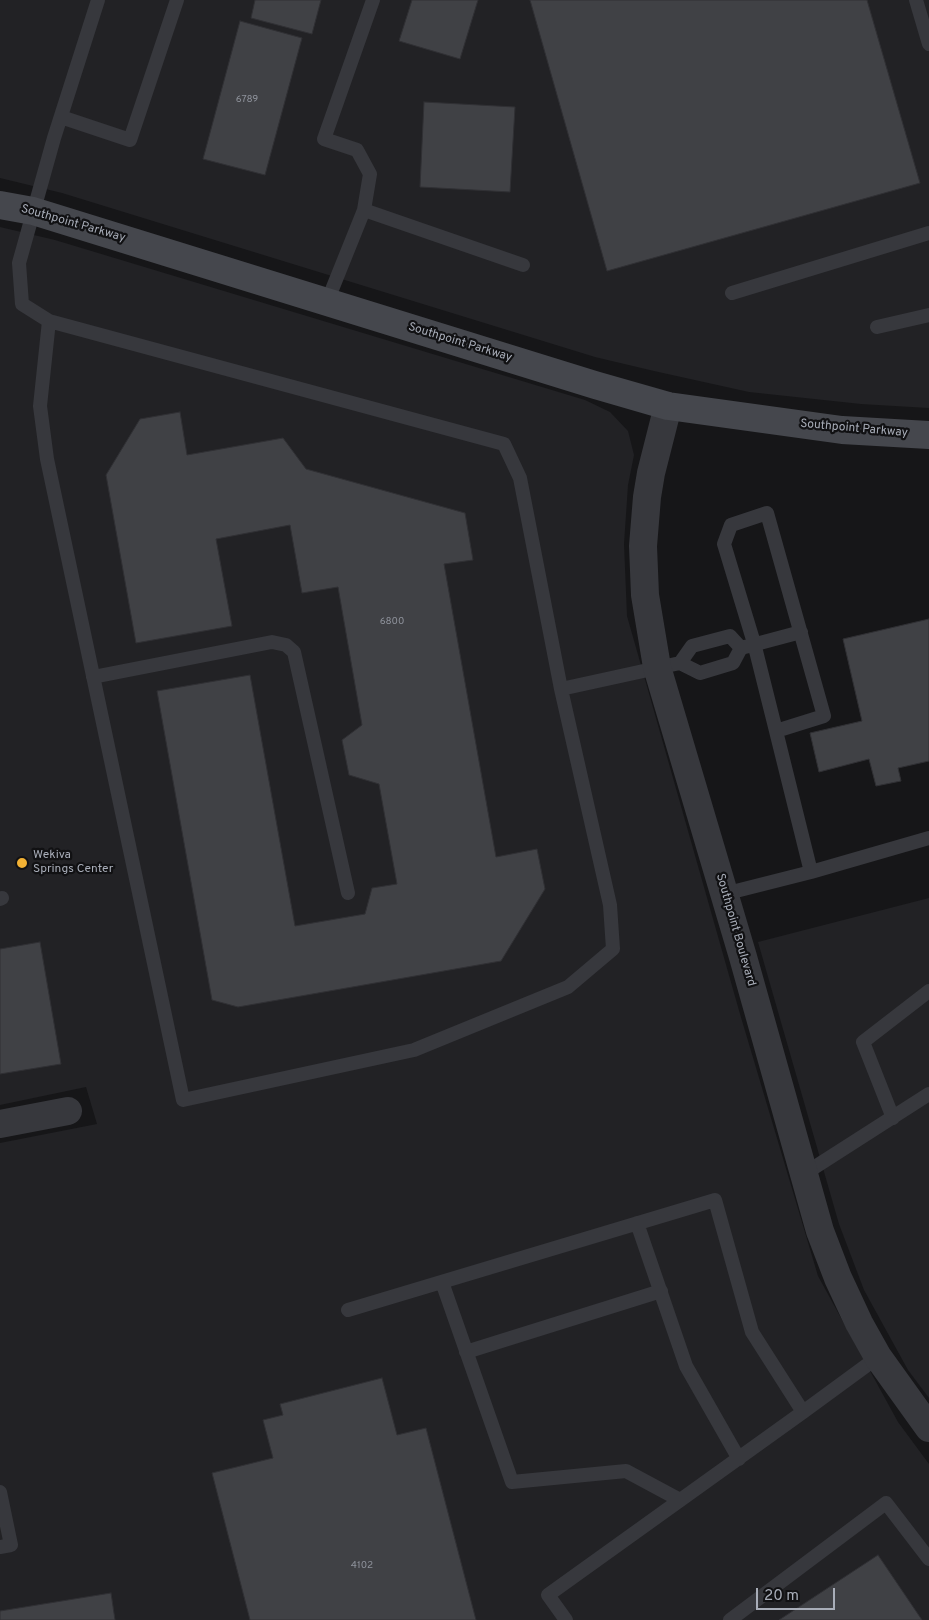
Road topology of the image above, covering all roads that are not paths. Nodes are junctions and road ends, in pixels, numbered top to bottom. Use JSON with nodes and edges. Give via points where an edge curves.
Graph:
{"nodes":[{"id":1,"x":98,"y":0,"type":"edge"},
{"id":2,"x":177,"y":0,"type":"edge"},
{"id":3,"x":373,"y":0,"type":"edge"},
{"id":4,"x":916,"y":0,"type":"edge"},
{"id":5,"x":929,"y":44,"type":"edge"},
{"id":6,"x":61,"y":117,"type":"junction"},
{"id":7,"x":0,"y":205,"type":"edge"},
{"id":8,"x":364,"y":210,"type":"junction"},
{"id":9,"x":34,"y":211,"type":"junction"},
{"id":10,"x":929,"y":234,"type":"edge"},
{"id":11,"x":523,"y":265,"type":"dead end"},
{"id":12,"x":732,"y":293,"type":"dead end"},
{"id":13,"x":327,"y":302,"type":"junction"},
{"id":14,"x":929,"y":315,"type":"edge"},
{"id":15,"x":49,"y":321,"type":"junction"},
{"id":16,"x":877,"y":327,"type":"dead end"},
{"id":17,"x":668,"y":406,"type":"junction"},
{"id":18,"x":929,"y":435,"type":"edge"},
{"id":19,"x":801,"y":632,"type":"junction"},
{"id":20,"x":748,"y":646,"type":"junction"},
{"id":21,"x":668,"y":665,"type":"junction"},
{"id":22,"x":93,"y":677,"type":"junction"},
{"id":23,"x":561,"y":689,"type":"junction"},
{"id":24,"x":776,"y":732,"type":"junction"},
{"id":25,"x":929,"y":838,"type":"edge"},
{"id":26,"x":811,"y":872,"type":"junction"},
{"id":27,"x":348,"y":893,"type":"dead end"},
{"id":28,"x":724,"y":894,"type":"junction"},
{"id":29,"x":929,"y":991,"type":"edge"},
{"id":30,"x":929,"y":1094,"type":"edge"},
{"id":31,"x":68,"y":1111,"type":"dead end"},
{"id":32,"x":893,"y":1118,"type":"junction"},
{"id":33,"x":0,"y":1124,"type":"edge"},
{"id":34,"x":804,"y":1174,"type":"junction"},
{"id":35,"x":637,"y":1223,"type":"junction"},
{"id":36,"x":442,"y":1282,"type":"junction"},
{"id":37,"x":660,"y":1291,"type":"junction"},
{"id":38,"x":348,"y":1310,"type":"dead end"},
{"id":39,"x":466,"y":1352,"type":"junction"},
{"id":40,"x":878,"y":1357,"type":"junction"},
{"id":41,"x":803,"y":1412,"type":"junction"},
{"id":42,"x":929,"y":1428,"type":"edge"},
{"id":43,"x":739,"y":1459,"type":"junction"},
{"id":44,"x":0,"y":1492,"type":"edge"},
{"id":45,"x":680,"y":1500,"type":"junction"},
{"id":46,"x":0,"y":1546,"type":"edge"},
{"id":47,"x":929,"y":1559,"type":"edge"},
{"id":48,"x":566,"y":1620,"type":"edge"},
{"id":49,"x":730,"y":1620,"type":"edge"}],
"edges":[{"from":1,"to":6,"type":"lane"},
{"from":2,"to":6,"type":"lane","via":[[130,140]]},
{"from":3,"to":8,"type":"lane","via":[[324,139],[357,150],[370,174]]},
{"from":4,"to":5,"type":"lane"},
{"from":6,"to":9,"type":"lane"},
{"from":7,"to":9,"type":"main road","name":"Southpoint Parkway"},
{"from":8,"to":11,"type":"lane"},
{"from":8,"to":13,"type":"lane"},
{"from":9,"to":13,"type":"main road","name":"Southpoint Parkway"},
{"from":9,"to":15,"type":"lane","via":[[20,263],[22,304]]},
{"from":10,"to":12,"type":"lane"},
{"from":13,"to":17,"type":"main road","name":"Southpoint Parkway"},
{"from":14,"to":16,"type":"lane"},
{"from":15,"to":22,"type":"lane","via":[[40,406],[47,459]]},
{"from":15,"to":23,"type":"lane","via":[[504,444],[520,478]]},
{"from":17,"to":18,"type":"main road","name":"Southpoint Parkway","via":[[842,430]]},
{"from":17,"to":21,"type":"street","name":"Southpoint Boulevard","via":[[651,473],[644,546],[645,595]]},
{"from":19,"to":20,"type":"lane"},
{"from":19,"to":20,"type":"lane","via":[[767,513],[731,525],[724,544]]},
{"from":19,"to":24,"type":"lane","via":[[824,716]]},
{"from":20,"to":21,"type":"lane","via":[[732,663],[700,673]]},
{"from":20,"to":21,"type":"lane","via":[[730,636],[692,646]]},
{"from":20,"to":24,"type":"lane"},
{"from":21,"to":23,"type":"lane"},
{"from":21,"to":28,"type":"street","name":"Southpoint Boulevard"},
{"from":22,"to":23,"type":"lane","via":[[183,1100],[414,1050],[568,987],[613,949],[610,905]]},
{"from":22,"to":27,"type":"lane","via":[[272,642],[286,645],[294,652]]},
{"from":24,"to":26,"type":"lane"},
{"from":25,"to":26,"type":"lane"},
{"from":26,"to":28,"type":"lane"},
{"from":28,"to":34,"type":"street","name":"Southpoint Boulevard"},
{"from":29,"to":32,"type":"lane","via":[[863,1042]]},
{"from":30,"to":32,"type":"lane"},
{"from":31,"to":33,"type":"street"},
{"from":32,"to":34,"type":"lane"},
{"from":34,"to":40,"type":"street","name":"Southpoint Boulevard","via":[[820,1231],[838,1278]]},
{"from":35,"to":36,"type":"lane"},
{"from":35,"to":37,"type":"lane"},
{"from":35,"to":41,"type":"lane","via":[[716,1200],[752,1332]]},
{"from":36,"to":38,"type":"lane"},
{"from":36,"to":39,"type":"lane"},
{"from":37,"to":39,"type":"lane"},
{"from":37,"to":43,"type":"lane","via":[[686,1366]]},
{"from":39,"to":45,"type":"lane","via":[[512,1482],[626,1471]]},
{"from":40,"to":41,"type":"lane"},
{"from":40,"to":42,"type":"street","name":"Southpoint Boulevard"},
{"from":41,"to":43,"type":"lane"},
{"from":43,"to":45,"type":"lane"},
{"from":44,"to":46,"type":"lane","via":[[11,1544]]},
{"from":45,"to":48,"type":"lane","via":[[548,1595]]},
{"from":47,"to":49,"type":"lane","via":[[886,1503]]}]}
